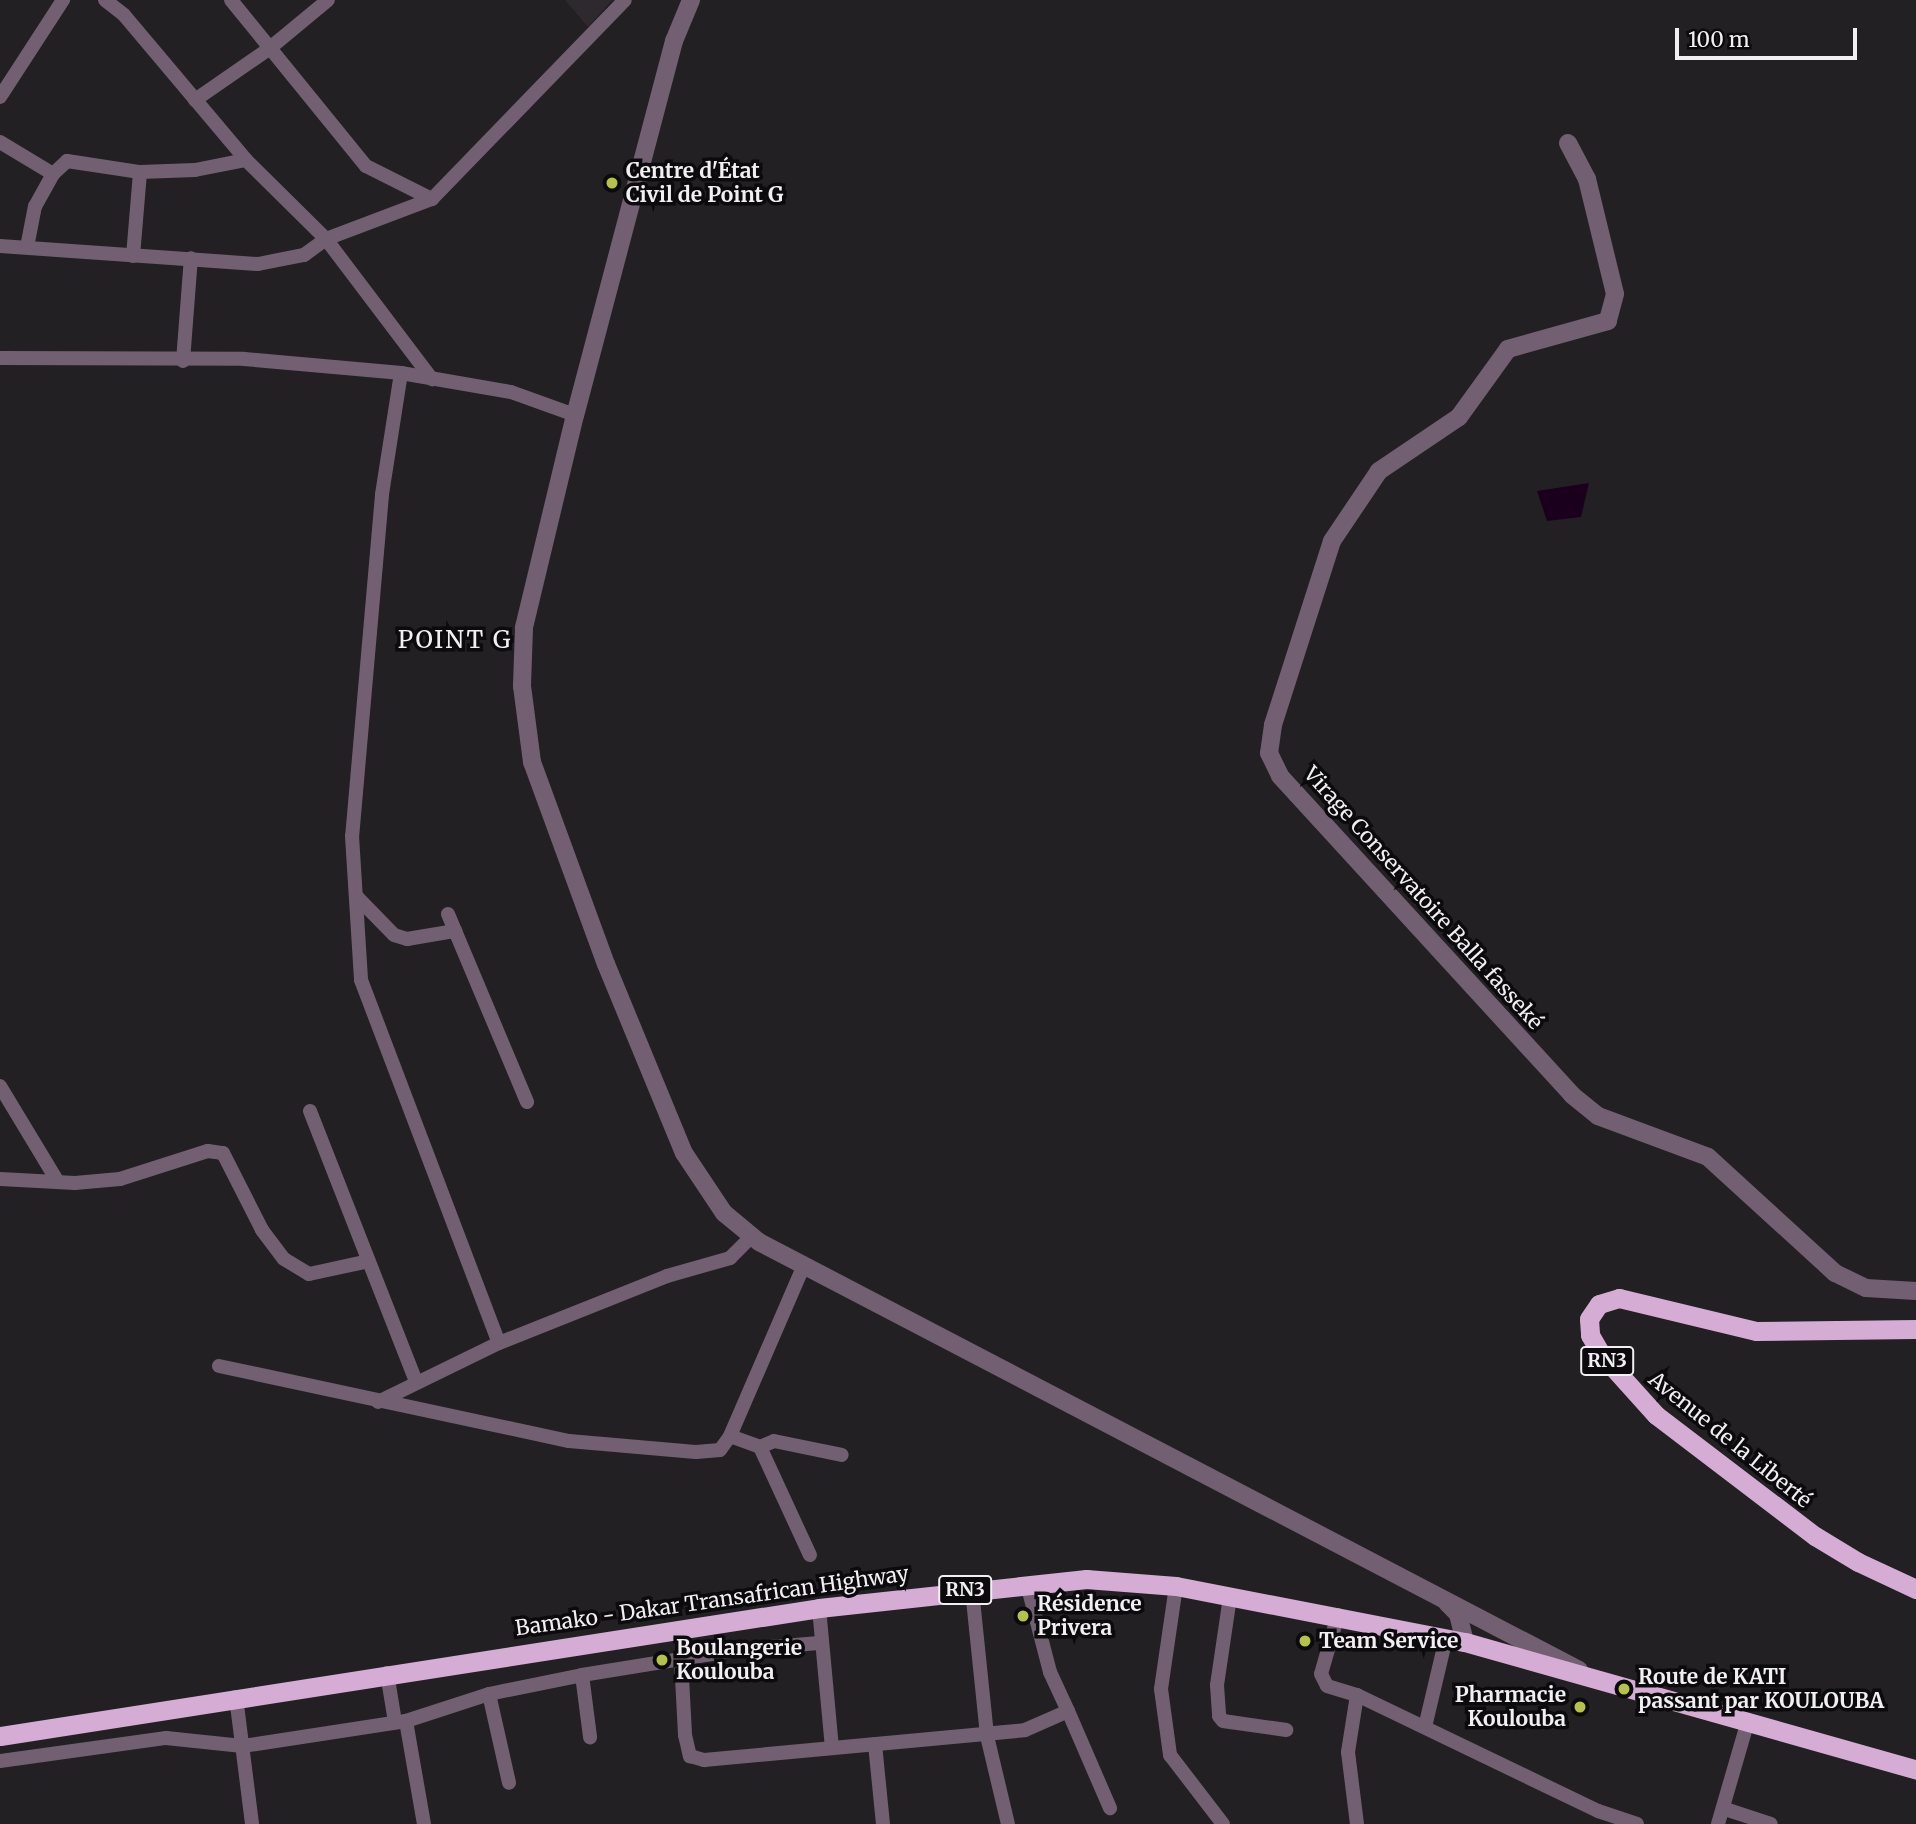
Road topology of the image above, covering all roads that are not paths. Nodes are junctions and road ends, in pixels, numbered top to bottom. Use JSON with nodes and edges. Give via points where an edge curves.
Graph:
{"nodes":[{"id":1,"x":64,"y":0,"type":"edge"},
{"id":2,"x":105,"y":0,"type":"edge"},
{"id":3,"x":232,"y":0,"type":"edge"},
{"id":4,"x":328,"y":0,"type":"edge"},
{"id":5,"x":625,"y":0,"type":"edge"},
{"id":6,"x":691,"y":0,"type":"edge"},
{"id":7,"x":270,"y":48,"type":"junction"},
{"id":8,"x":0,"y":97,"type":"edge"},
{"id":9,"x":195,"y":100,"type":"junction"},
{"id":10,"x":0,"y":142,"type":"edge"},
{"id":11,"x":1568,"y":143,"type":"dead end"},
{"id":12,"x":246,"y":160,"type":"junction"},
{"id":13,"x":140,"y":172,"type":"junction"},
{"id":14,"x":53,"y":174,"type":"junction"},
{"id":15,"x":432,"y":199,"type":"junction"},
{"id":16,"x":326,"y":239,"type":"junction"},
{"id":17,"x":0,"y":246,"type":"edge"},
{"id":18,"x":27,"y":247,"type":"junction"},
{"id":19,"x":133,"y":256,"type":"junction"},
{"id":20,"x":191,"y":258,"type":"junction"},
{"id":21,"x":0,"y":358,"type":"edge"},
{"id":22,"x":183,"y":361,"type":"junction"},
{"id":23,"x":401,"y":373,"type":"junction"},
{"id":24,"x":432,"y":379,"type":"junction"},
{"id":25,"x":575,"y":415,"type":"junction"},
{"id":26,"x":356,"y":896,"type":"junction"},
{"id":27,"x":448,"y":914,"type":"dead end"},
{"id":28,"x":455,"y":931,"type":"junction"},
{"id":29,"x":0,"y":1086,"type":"edge"},
{"id":30,"x":527,"y":1101,"type":"dead end"},
{"id":31,"x":310,"y":1111,"type":"dead end"},
{"id":32,"x":0,"y":1179,"type":"edge"},
{"id":33,"x":58,"y":1182,"type":"junction"},
{"id":34,"x":751,"y":1236,"type":"junction"},
{"id":35,"x":369,"y":1261,"type":"junction"},
{"id":36,"x":803,"y":1267,"type":"junction"},
{"id":37,"x":1916,"y":1291,"type":"edge"},
{"id":38,"x":1916,"y":1329,"type":"edge"},
{"id":39,"x":499,"y":1343,"type":"junction"},
{"id":40,"x":219,"y":1366,"type":"dead end"},
{"id":41,"x":416,"y":1381,"type":"junction"},
{"id":42,"x":378,"y":1402,"type":"junction"},
{"id":43,"x":730,"y":1436,"type":"junction"},
{"id":44,"x":760,"y":1447,"type":"junction"},
{"id":45,"x":842,"y":1455,"type":"dead end"},
{"id":46,"x":810,"y":1555,"type":"dead end"},
{"id":47,"x":1027,"y":1584,"type":"junction"},
{"id":48,"x":1176,"y":1586,"type":"junction"},
{"id":49,"x":1427,"y":1588,"type":"junction"},
{"id":50,"x":1916,"y":1589,"type":"edge"},
{"id":51,"x":972,"y":1590,"type":"junction"},
{"id":52,"x":1230,"y":1598,"type":"junction"},
{"id":53,"x":819,"y":1608,"type":"junction"},
{"id":54,"x":1338,"y":1615,"type":"junction"},
{"id":55,"x":1455,"y":1640,"type":"junction"},
{"id":56,"x":819,"y":1643,"type":"junction"},
{"id":57,"x":681,"y":1658,"type":"junction"},
{"id":58,"x":387,"y":1673,"type":"junction"},
{"id":59,"x":582,"y":1675,"type":"junction"},
{"id":60,"x":1588,"y":1675,"type":"junction"},
{"id":61,"x":489,"y":1694,"type":"junction"},
{"id":62,"x":1357,"y":1695,"type":"junction"},
{"id":63,"x":236,"y":1697,"type":"junction"},
{"id":64,"x":1069,"y":1711,"type":"junction"},
{"id":65,"x":400,"y":1721,"type":"junction"},
{"id":66,"x":1747,"y":1724,"type":"junction"},
{"id":67,"x":1425,"y":1727,"type":"junction"},
{"id":68,"x":1286,"y":1730,"type":"dead end"},
{"id":69,"x":0,"y":1736,"type":"edge"},
{"id":70,"x":987,"y":1736,"type":"junction"},
{"id":71,"x":590,"y":1737,"type":"dead end"},
{"id":72,"x":875,"y":1744,"type":"junction"},
{"id":73,"x":243,"y":1746,"type":"junction"},
{"id":74,"x":832,"y":1747,"type":"junction"},
{"id":75,"x":0,"y":1761,"type":"edge"},
{"id":76,"x":1916,"y":1770,"type":"edge"},
{"id":77,"x":509,"y":1783,"type":"dead end"},
{"id":78,"x":1110,"y":1808,"type":"dead end"},
{"id":79,"x":1725,"y":1809,"type":"junction"},
{"id":80,"x":1597,"y":1820,"type":"edge"},
{"id":81,"x":252,"y":1824,"type":"edge"},
{"id":82,"x":424,"y":1824,"type":"edge"},
{"id":83,"x":883,"y":1824,"type":"edge"},
{"id":84,"x":1008,"y":1824,"type":"edge"},
{"id":85,"x":1223,"y":1824,"type":"edge"},
{"id":86,"x":1357,"y":1824,"type":"edge"},
{"id":87,"x":1637,"y":1824,"type":"edge"},
{"id":88,"x":1718,"y":1824,"type":"edge"},
{"id":89,"x":1771,"y":1824,"type":"edge"}],
"edges":[{"from":1,"to":8,"type":"street"},
{"from":2,"to":9,"type":"street","via":[[124,15]]},
{"from":3,"to":7,"type":"street"},
{"from":4,"to":7,"type":"street"},
{"from":5,"to":15,"type":"street"},
{"from":6,"to":25,"type":"street","via":[[674,41]]},
{"from":7,"to":9,"type":"street"},
{"from":7,"to":15,"type":"street","via":[[366,166]]},
{"from":9,"to":12,"type":"street"},
{"from":10,"to":14,"type":"street"},
{"from":11,"to":37,"type":"street","name":"Virage Conservatoire Balla fasseké","via":[[1587,179],[1615,294],[1608,321],[1508,349],[1459,417],[1379,471],[1332,541],[1273,725],[1269,752],[1280,776],[1572,1095],[1598,1116],[1708,1157],[1835,1273],[1866,1288]]},
{"from":12,"to":13,"type":"street","via":[[195,170]]},
{"from":12,"to":16,"type":"street"},
{"from":13,"to":14,"type":"street","via":[[74,160]]},
{"from":13,"to":19,"type":"street"},
{"from":14,"to":18,"type":"street","via":[[34,206]]},
{"from":15,"to":16,"type":"street"},
{"from":16,"to":20,"type":"street","via":[[303,255],[258,264]]},
{"from":16,"to":24,"type":"street"},
{"from":17,"to":18,"type":"street"},
{"from":18,"to":19,"type":"street"},
{"from":19,"to":20,"type":"street"},
{"from":20,"to":22,"type":"street"},
{"from":21,"to":22,"type":"street"},
{"from":22,"to":23,"type":"street","via":[[244,359]]},
{"from":23,"to":24,"type":"street"},
{"from":23,"to":26,"type":"street","via":[[382,495],[368,649],[352,836]]},
{"from":24,"to":25,"type":"street","via":[[511,392]]},
{"from":25,"to":34,"type":"street","via":[[524,628],[523,705],[532,762],[606,964],[684,1153],[724,1213]]},
{"from":26,"to":28,"type":"street","via":[[394,935],[407,939]]},
{"from":26,"to":39,"type":"street","via":[[360,979]]},
{"from":27,"to":28,"type":"street"},
{"from":28,"to":30,"type":"street"},
{"from":29,"to":33,"type":"street"},
{"from":31,"to":35,"type":"street"},
{"from":32,"to":33,"type":"street"},
{"from":33,"to":35,"type":"street","via":[[120,1179],[208,1150],[223,1153],[262,1230],[284,1259],[309,1274]]},
{"from":34,"to":36,"type":"street"},
{"from":34,"to":39,"type":"street","via":[[730,1258],[667,1276]]},
{"from":35,"to":41,"type":"street"},
{"from":36,"to":43,"type":"street"},
{"from":36,"to":49,"type":"street"},
{"from":38,"to":50,"type":"highway","name":"Avenue de la Liberté","number":"RN3","via":[[1756,1331],[1619,1298],[1599,1304],[1589,1319],[1590,1335],[1601,1354],[1656,1415],[1815,1535],[1867,1567]]},
{"from":39,"to":41,"type":"street"},
{"from":40,"to":42,"type":"street"},
{"from":41,"to":42,"type":"street"},
{"from":42,"to":43,"type":"street","via":[[569,1441],[696,1452],[720,1450]]},
{"from":43,"to":44,"type":"street"},
{"from":44,"to":45,"type":"street","via":[[774,1441]]},
{"from":44,"to":46,"type":"street"},
{"from":47,"to":48,"type":"highway","name":"Bamako - Dakar Transafrican Highway","number":"RN3","via":[[1086,1579]]},
{"from":47,"to":51,"type":"highway","name":"Bamako - Dakar Transafrican Highway","number":"RN3"},
{"from":47,"to":64,"type":"street","via":[[1050,1672]]},
{"from":48,"to":52,"type":"highway","name":"Bamako - Dakar Transafrican Highway","number":"RN3"},
{"from":48,"to":85,"type":"street","via":[[1161,1689],[1170,1755]]},
{"from":49,"to":55,"type":"street","via":[[1458,1615]]},
{"from":49,"to":60,"type":"street"},
{"from":51,"to":53,"type":"highway","name":"Bamako - Dakar Transafrican Highway","number":"RN3"},
{"from":51,"to":70,"type":"street"},
{"from":52,"to":54,"type":"highway","name":"Bamako - Dakar Transafrican Highway","number":"RN3"},
{"from":52,"to":68,"type":"street","via":[[1217,1685],[1219,1716],[1223,1721]]},
{"from":53,"to":56,"type":"street"},
{"from":53,"to":58,"type":"highway","name":"Bamako - Dakar Transafrican Highway","number":"RN3"},
{"from":54,"to":55,"type":"highway","name":"Bamako - Dakar Transafrican Highway","number":"RN3"},
{"from":54,"to":62,"type":"street","via":[[1322,1681]]},
{"from":55,"to":60,"type":"highway","name":"Bamako - Dakar Transafrican Highway","number":"RN3"},
{"from":55,"to":67,"type":"street"},
{"from":56,"to":57,"type":"street"},
{"from":56,"to":74,"type":"street"},
{"from":57,"to":59,"type":"street"},
{"from":57,"to":74,"type":"street","via":[[690,1756],[704,1760]]},
{"from":58,"to":63,"type":"highway","name":"Bamako - Dakar Transafrican Highway","number":"RN3"},
{"from":58,"to":65,"type":"street"},
{"from":59,"to":61,"type":"street"},
{"from":59,"to":71,"type":"street"},
{"from":60,"to":66,"type":"highway","name":"Bamako - Dakar Transafrican Highway","number":"RN3"},
{"from":61,"to":65,"type":"street"},
{"from":61,"to":77,"type":"street"},
{"from":62,"to":67,"type":"street"},
{"from":62,"to":86,"type":"street","via":[[1348,1752]]},
{"from":63,"to":69,"type":"highway","name":"Bamako - Dakar Transafrican Highway","number":"RN3"},
{"from":63,"to":73,"type":"street"},
{"from":64,"to":70,"type":"street","via":[[1025,1730]]},
{"from":64,"to":78,"type":"street"},
{"from":65,"to":73,"type":"street"},
{"from":65,"to":82,"type":"street"},
{"from":66,"to":76,"type":"highway","name":"Bamako - Dakar Transafrican Highway","number":"RN3"},
{"from":66,"to":79,"type":"street"},
{"from":67,"to":80,"type":"street"},
{"from":70,"to":72,"type":"street"},
{"from":70,"to":84,"type":"street"},
{"from":72,"to":74,"type":"street"},
{"from":72,"to":83,"type":"street"},
{"from":73,"to":75,"type":"street","via":[[166,1738]]},
{"from":73,"to":81,"type":"street"},
{"from":79,"to":88,"type":"street"},
{"from":79,"to":89,"type":"street"},
{"from":80,"to":87,"type":"street"}]}
